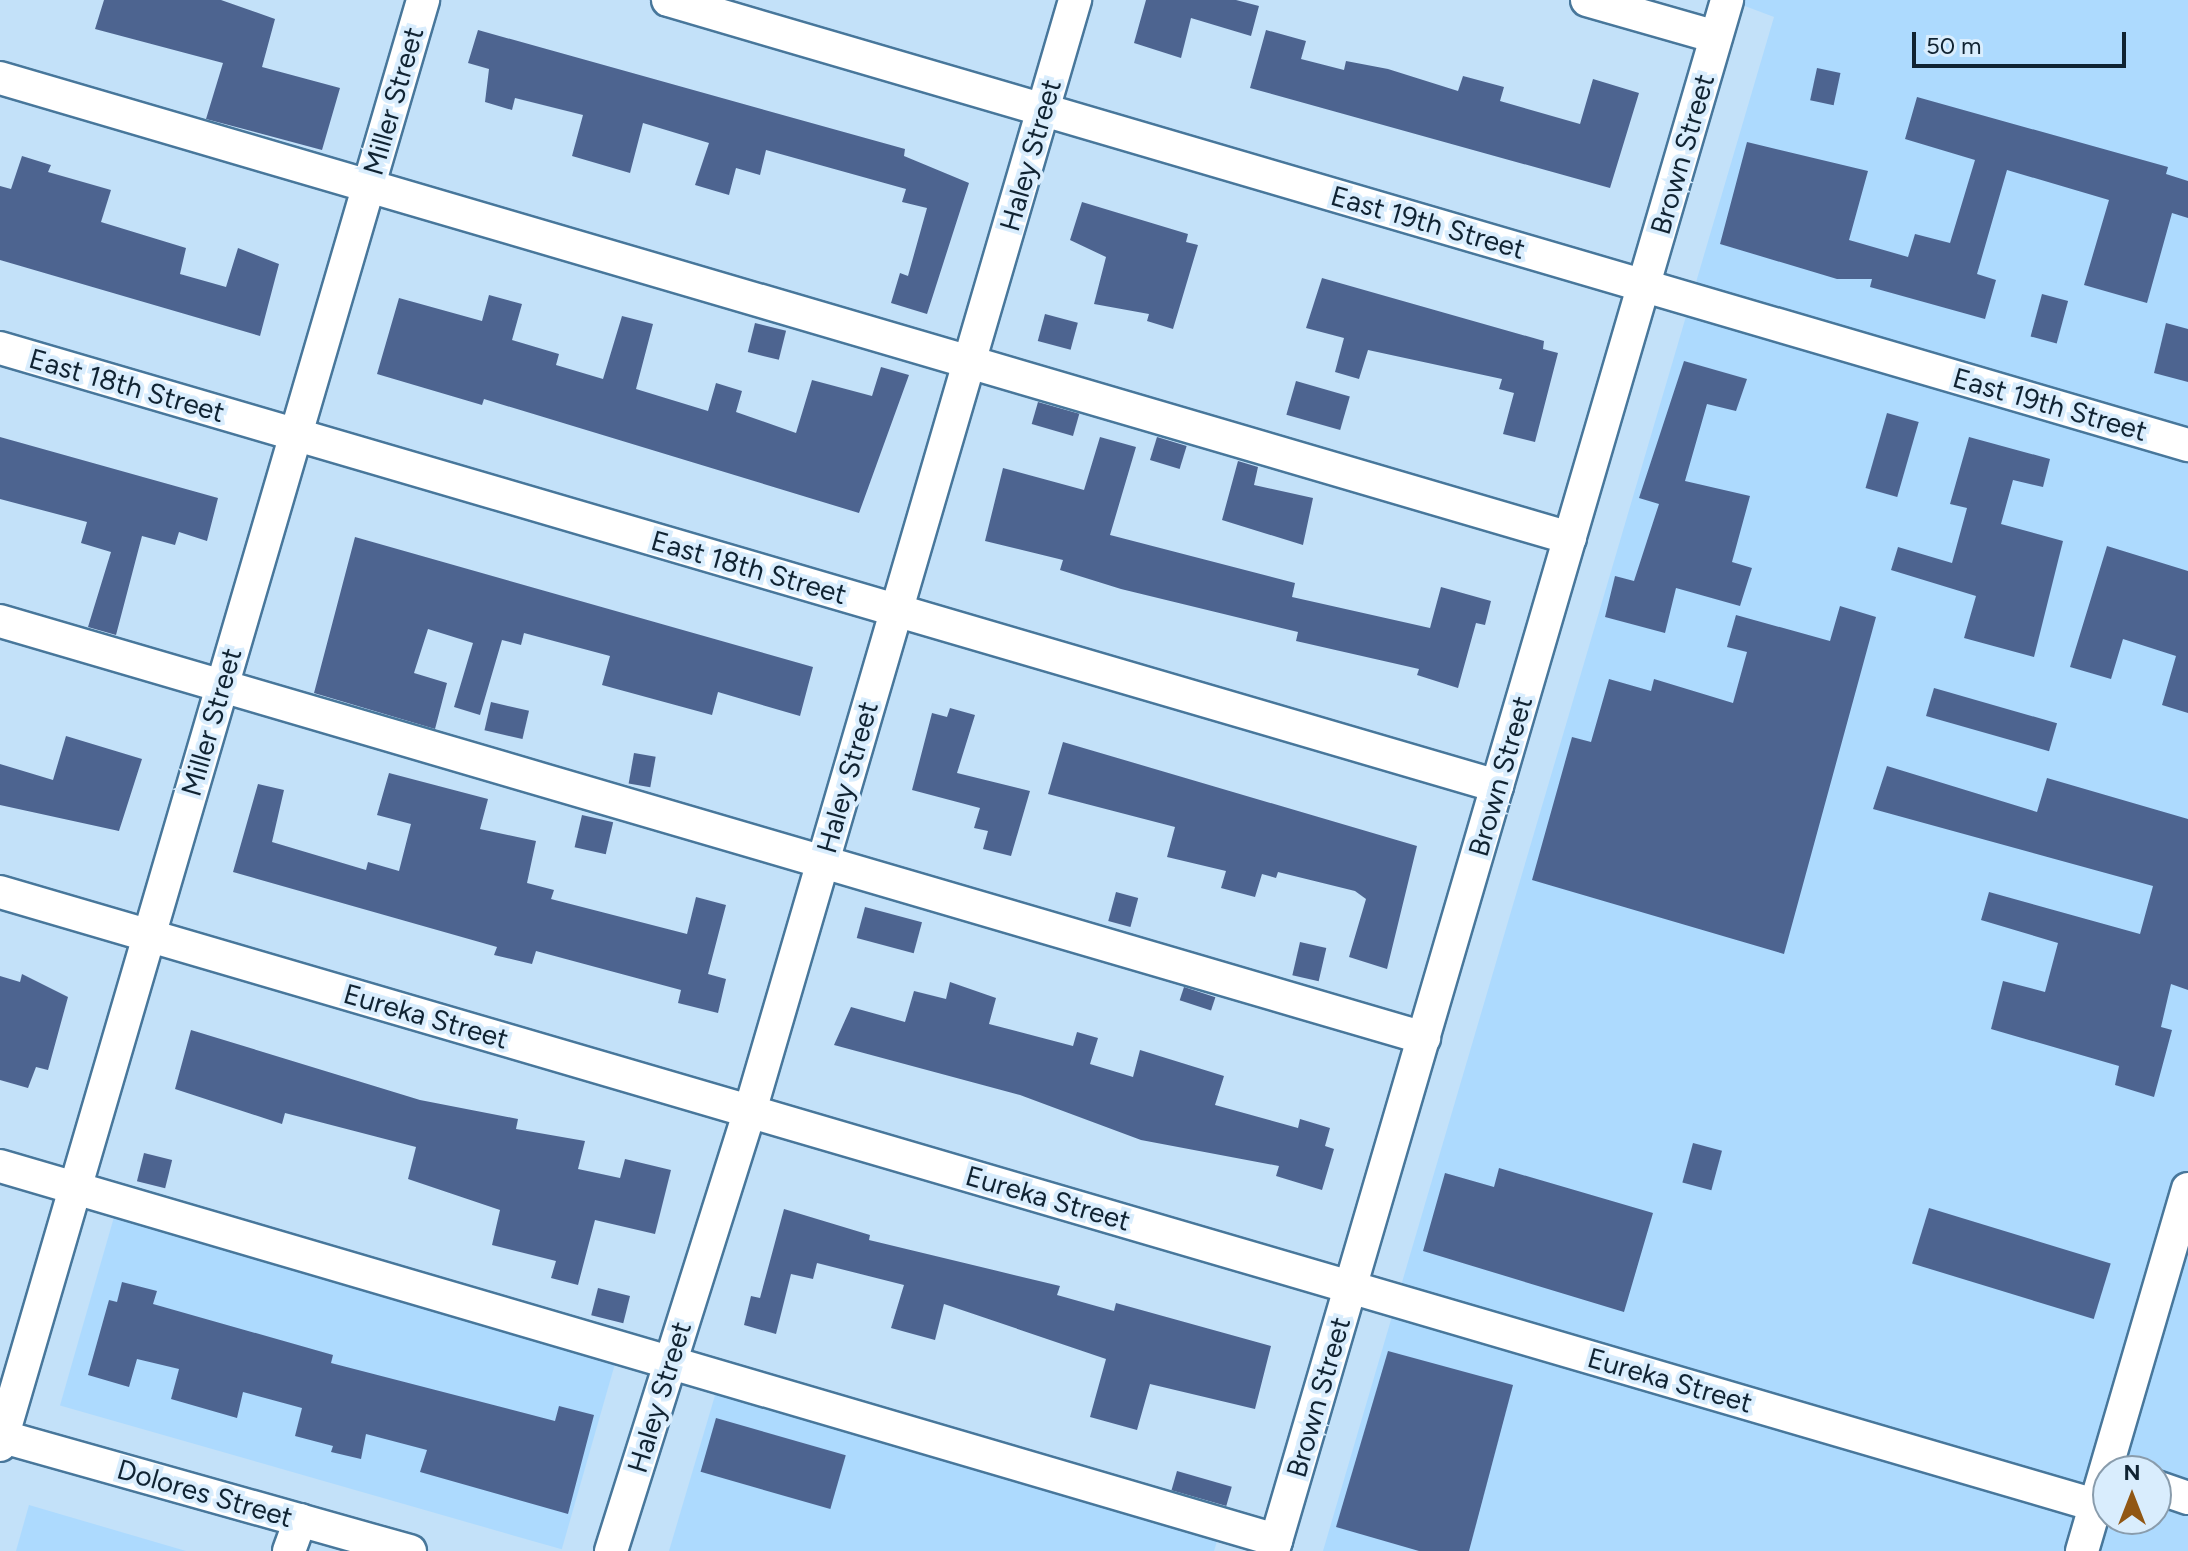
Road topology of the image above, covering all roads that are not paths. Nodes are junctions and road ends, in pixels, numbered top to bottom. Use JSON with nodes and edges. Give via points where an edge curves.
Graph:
{"nodes":[{"id":1,"x":423,"y":0,"type":"edge"},
{"id":2,"x":668,"y":0,"type":"edge"},
{"id":3,"x":1075,"y":0,"type":"edge"},
{"id":4,"x":1587,"y":0,"type":"edge"},
{"id":5,"x":1727,"y":0,"type":"edge"},
{"id":6,"x":1716,"y":37,"type":"junction"},
{"id":7,"x":0,"y":78,"type":"edge"},
{"id":8,"x":1043,"y":110,"type":"junction"},
{"id":9,"x":369,"y":184,"type":"junction"},
{"id":10,"x":1644,"y":285,"type":"junction"},
{"id":11,"x":0,"y":348,"type":"edge"},
{"id":12,"x":969,"y":361,"type":"junction"},
{"id":13,"x":295,"y":435,"type":"junction"},
{"id":14,"x":2188,"y":445,"type":"edge"},
{"id":15,"x":1570,"y":538,"type":"junction"},
{"id":16,"x":896,"y":610,"type":"junction"},
{"id":17,"x":0,"y":621,"type":"edge"},
{"id":18,"x":222,"y":686,"type":"junction"},
{"id":19,"x":1497,"y":786,"type":"junction"},
{"id":20,"x":823,"y":860,"type":"junction"},
{"id":21,"x":0,"y":892,"type":"edge"},
{"id":22,"x":149,"y":935,"type":"junction"},
{"id":23,"x":1424,"y":1038,"type":"junction"},
{"id":24,"x":750,"y":1111,"type":"junction"},
{"id":25,"x":0,"y":1166,"type":"edge"},
{"id":26,"x":75,"y":1189,"type":"junction"},
{"id":27,"x":2188,"y":1189,"type":"edge"},
{"id":28,"x":1351,"y":1287,"type":"junction"},
{"id":29,"x":669,"y":1365,"type":"junction"},
{"id":30,"x":1,"y":1439,"type":"edge"},
{"id":31,"x":2111,"y":1455,"type":"edge"},
{"id":32,"x":2092,"y":1504,"type":"edge"},
{"id":33,"x":2092,"y":1516,"type":"edge"},
{"id":34,"x":300,"y":1520,"type":"junction"},
{"id":35,"x":1275,"y":1546,"type":"edge"},
{"id":36,"x":289,"y":1551,"type":"edge"},
{"id":37,"x":410,"y":1551,"type":"edge"},
{"id":38,"x":611,"y":1551,"type":"edge"},
{"id":39,"x":2082,"y":1551,"type":"edge"}],
"edges":[{"from":1,"to":9,"type":"street","name":"Miller Street"},
{"from":2,"to":8,"type":"street","name":"East 19th Street"},
{"from":3,"to":8,"type":"street","name":"Haley Street"},
{"from":4,"to":6,"type":"street"},
{"from":5,"to":6,"type":"street","name":"Brown Street"},
{"from":6,"to":10,"type":"street","name":"Brown Street"},
{"from":7,"to":9,"type":"street"},
{"from":8,"to":10,"type":"street","name":"East 19th Street"},
{"from":8,"to":12,"type":"street","name":"Haley Street"},
{"from":9,"to":12,"type":"street"},
{"from":9,"to":13,"type":"street","name":"Miller Street"},
{"from":10,"to":14,"type":"street","name":"East 19th Street"},
{"from":10,"to":15,"type":"street","name":"Brown Street"},
{"from":11,"to":13,"type":"street","name":"East 18th Street"},
{"from":12,"to":15,"type":"street"},
{"from":12,"to":16,"type":"street","name":"Haley Street"},
{"from":13,"to":16,"type":"street","name":"East 18th Street"},
{"from":13,"to":18,"type":"street","name":"Miller Street"},
{"from":15,"to":19,"type":"street","name":"Brown Street"},
{"from":16,"to":19,"type":"street","name":"East 18th Street"},
{"from":16,"to":20,"type":"street","name":"Haley Street"},
{"from":17,"to":18,"type":"street"},
{"from":18,"to":20,"type":"street"},
{"from":18,"to":22,"type":"street","name":"Miller Street"},
{"from":19,"to":23,"type":"street","name":"Brown Street"},
{"from":20,"to":23,"type":"street"},
{"from":20,"to":24,"type":"street","name":"Haley Street"},
{"from":21,"to":22,"type":"street","name":"Eureka Street"},
{"from":22,"to":24,"type":"street","name":"Eureka Street"},
{"from":22,"to":26,"type":"street","name":"Miller Street"},
{"from":23,"to":28,"type":"street","name":"Brown Street"},
{"from":24,"to":28,"type":"street","name":"Eureka Street"},
{"from":24,"to":29,"type":"street","name":"Haley Street"},
{"from":25,"to":26,"type":"street"},
{"from":26,"to":29,"type":"street"},
{"from":26,"to":30,"type":"street","name":"Miller Street"},
{"from":27,"to":31,"type":"street"},
{"from":28,"to":32,"type":"street","name":"Eureka Street"},
{"from":28,"to":35,"type":"street","name":"Brown Street"},
{"from":29,"to":35,"type":"street"},
{"from":29,"to":38,"type":"street","name":"Haley Street"},
{"from":30,"to":34,"type":"street","name":"Dolores Street"},
{"from":33,"to":39,"type":"street"},
{"from":34,"to":36,"type":"street"},
{"from":34,"to":37,"type":"street","name":"Dolores Street"}]}
